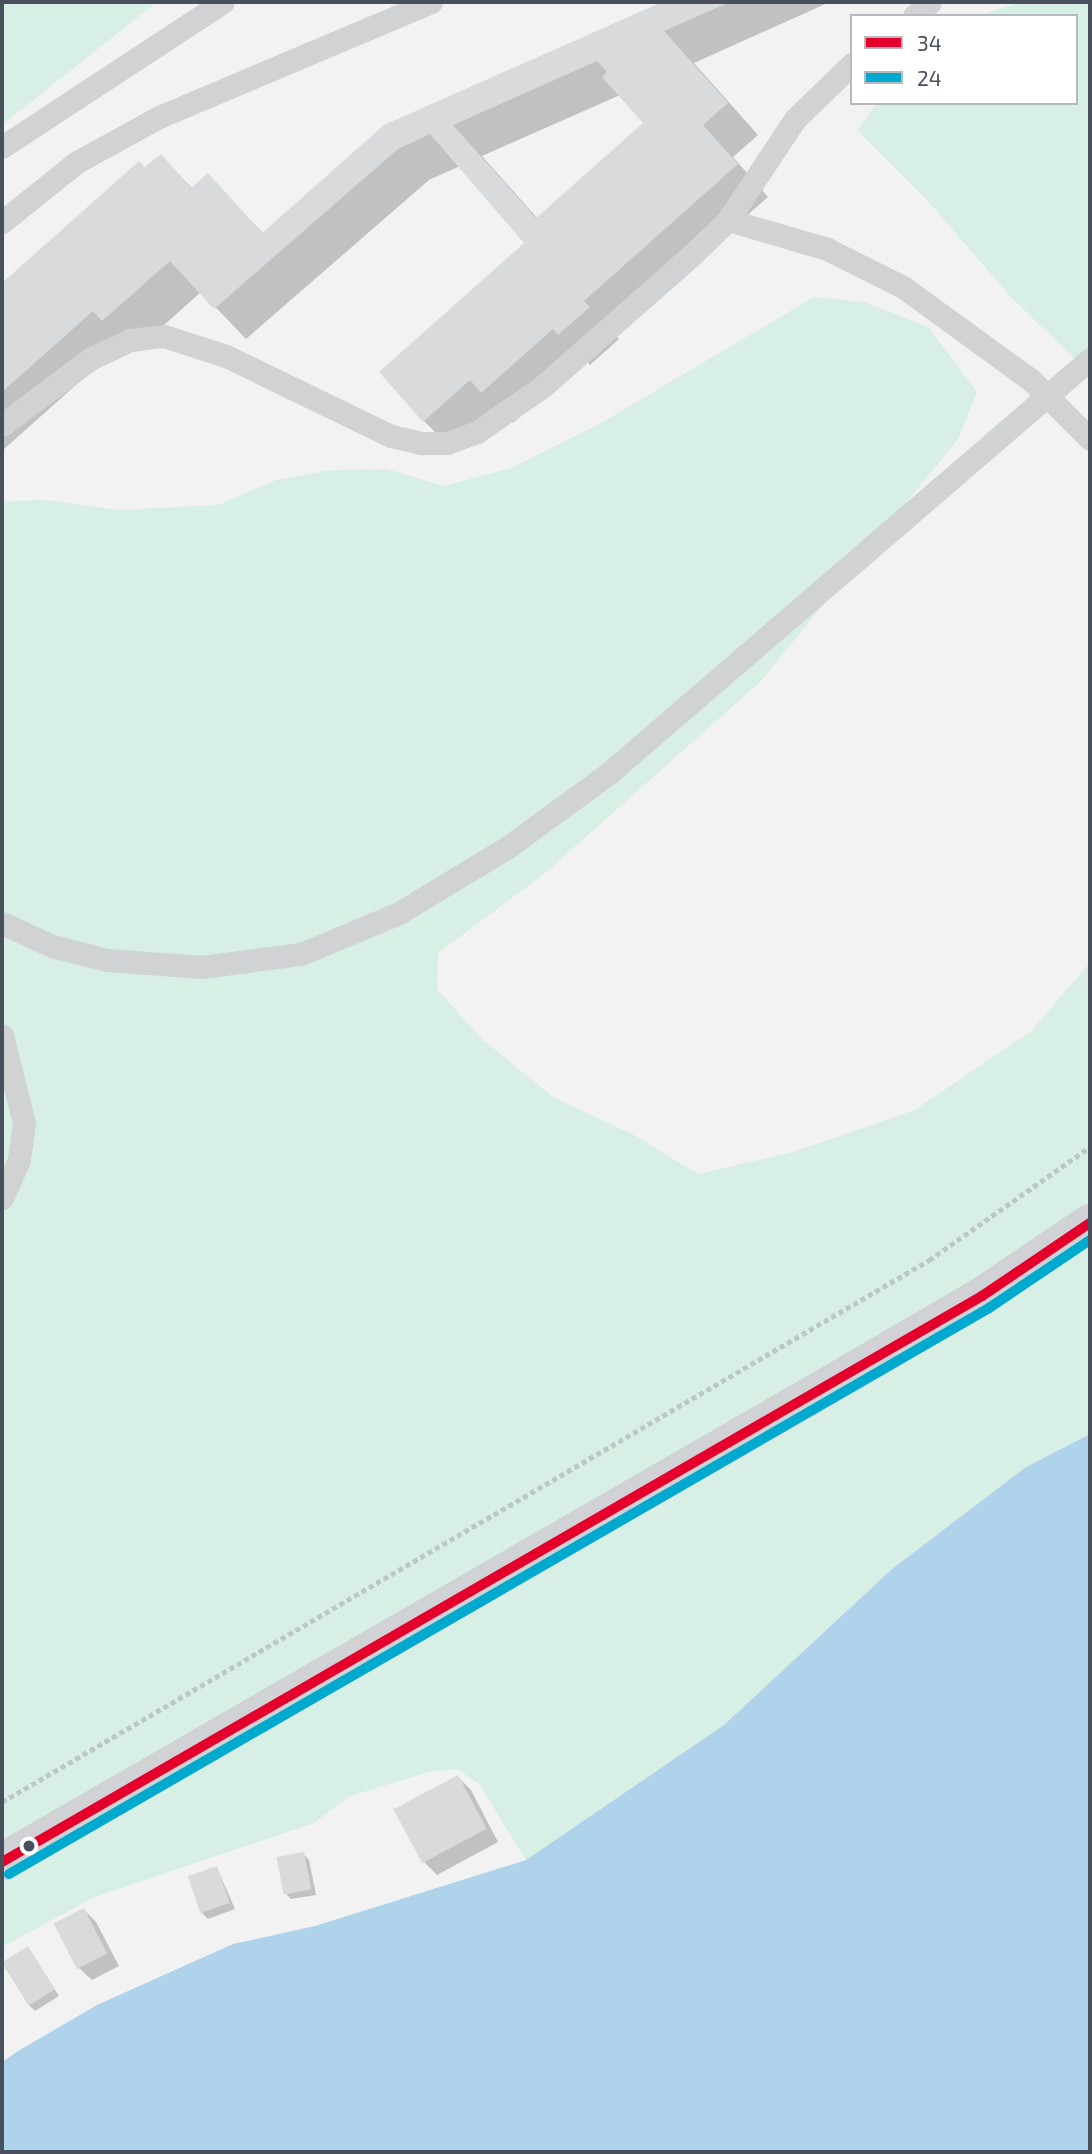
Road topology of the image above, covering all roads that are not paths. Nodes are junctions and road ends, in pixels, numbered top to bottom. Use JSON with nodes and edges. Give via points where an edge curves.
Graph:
{"nodes":[{"id":1,"x":223,"y":2,"type":"edge"},
{"id":2,"x":431,"y":2,"type":"edge"},
{"id":3,"x":930,"y":2,"type":"edge"},
{"id":4,"x":916,"y":14,"type":"edge"},
{"id":5,"x":850,"y":66,"type":"edge"},
{"id":6,"x":2,"y":147,"type":"edge"},
{"id":7,"x":728,"y":220,"type":"junction"},
{"id":8,"x":2,"y":222,"type":"edge"},
{"id":9,"x":1090,"y":359,"type":"edge"},
{"id":10,"x":1046,"y":395,"type":"junction"},
{"id":11,"x":2,"y":425,"type":"edge"},
{"id":12,"x":1090,"y":439,"type":"edge"},
{"id":13,"x":2,"y":923,"type":"edge"},
{"id":14,"x":2,"y":1035,"type":"edge"},
{"id":15,"x":2,"y":1198,"type":"edge"},
{"id":16,"x":1090,"y":1223,"type":"edge"},
{"id":17,"x":2,"y":1862,"type":"edge"}],
"edges":[{"from":1,"to":6,"type":"lane"},
{"from":2,"to":8,"type":"lane","via":[[149,121],[77,162]]},
{"from":3,"to":4,"type":"lane"},
{"from":5,"to":7,"type":"lane","via":[[795,119]]},
{"from":7,"to":10,"type":"lane","via":[[827,249],[903,287],[1002,357]]},
{"from":7,"to":11,"type":"lane","via":[[510,413],[447,443],[391,436],[226,356],[164,336],[130,340],[90,359]]},
{"from":9,"to":10,"type":"lane"},
{"from":10,"to":12,"type":"lane"},
{"from":10,"to":13,"type":"lane","via":[[609,773],[508,847],[399,913],[301,954],[202,967],[107,960],[52,946]]},
{"from":14,"to":15,"type":"lane","via":[[24,1123],[19,1160]]},
{"from":16,"to":17,"type":"street","via":[[982,1296]]}]}
